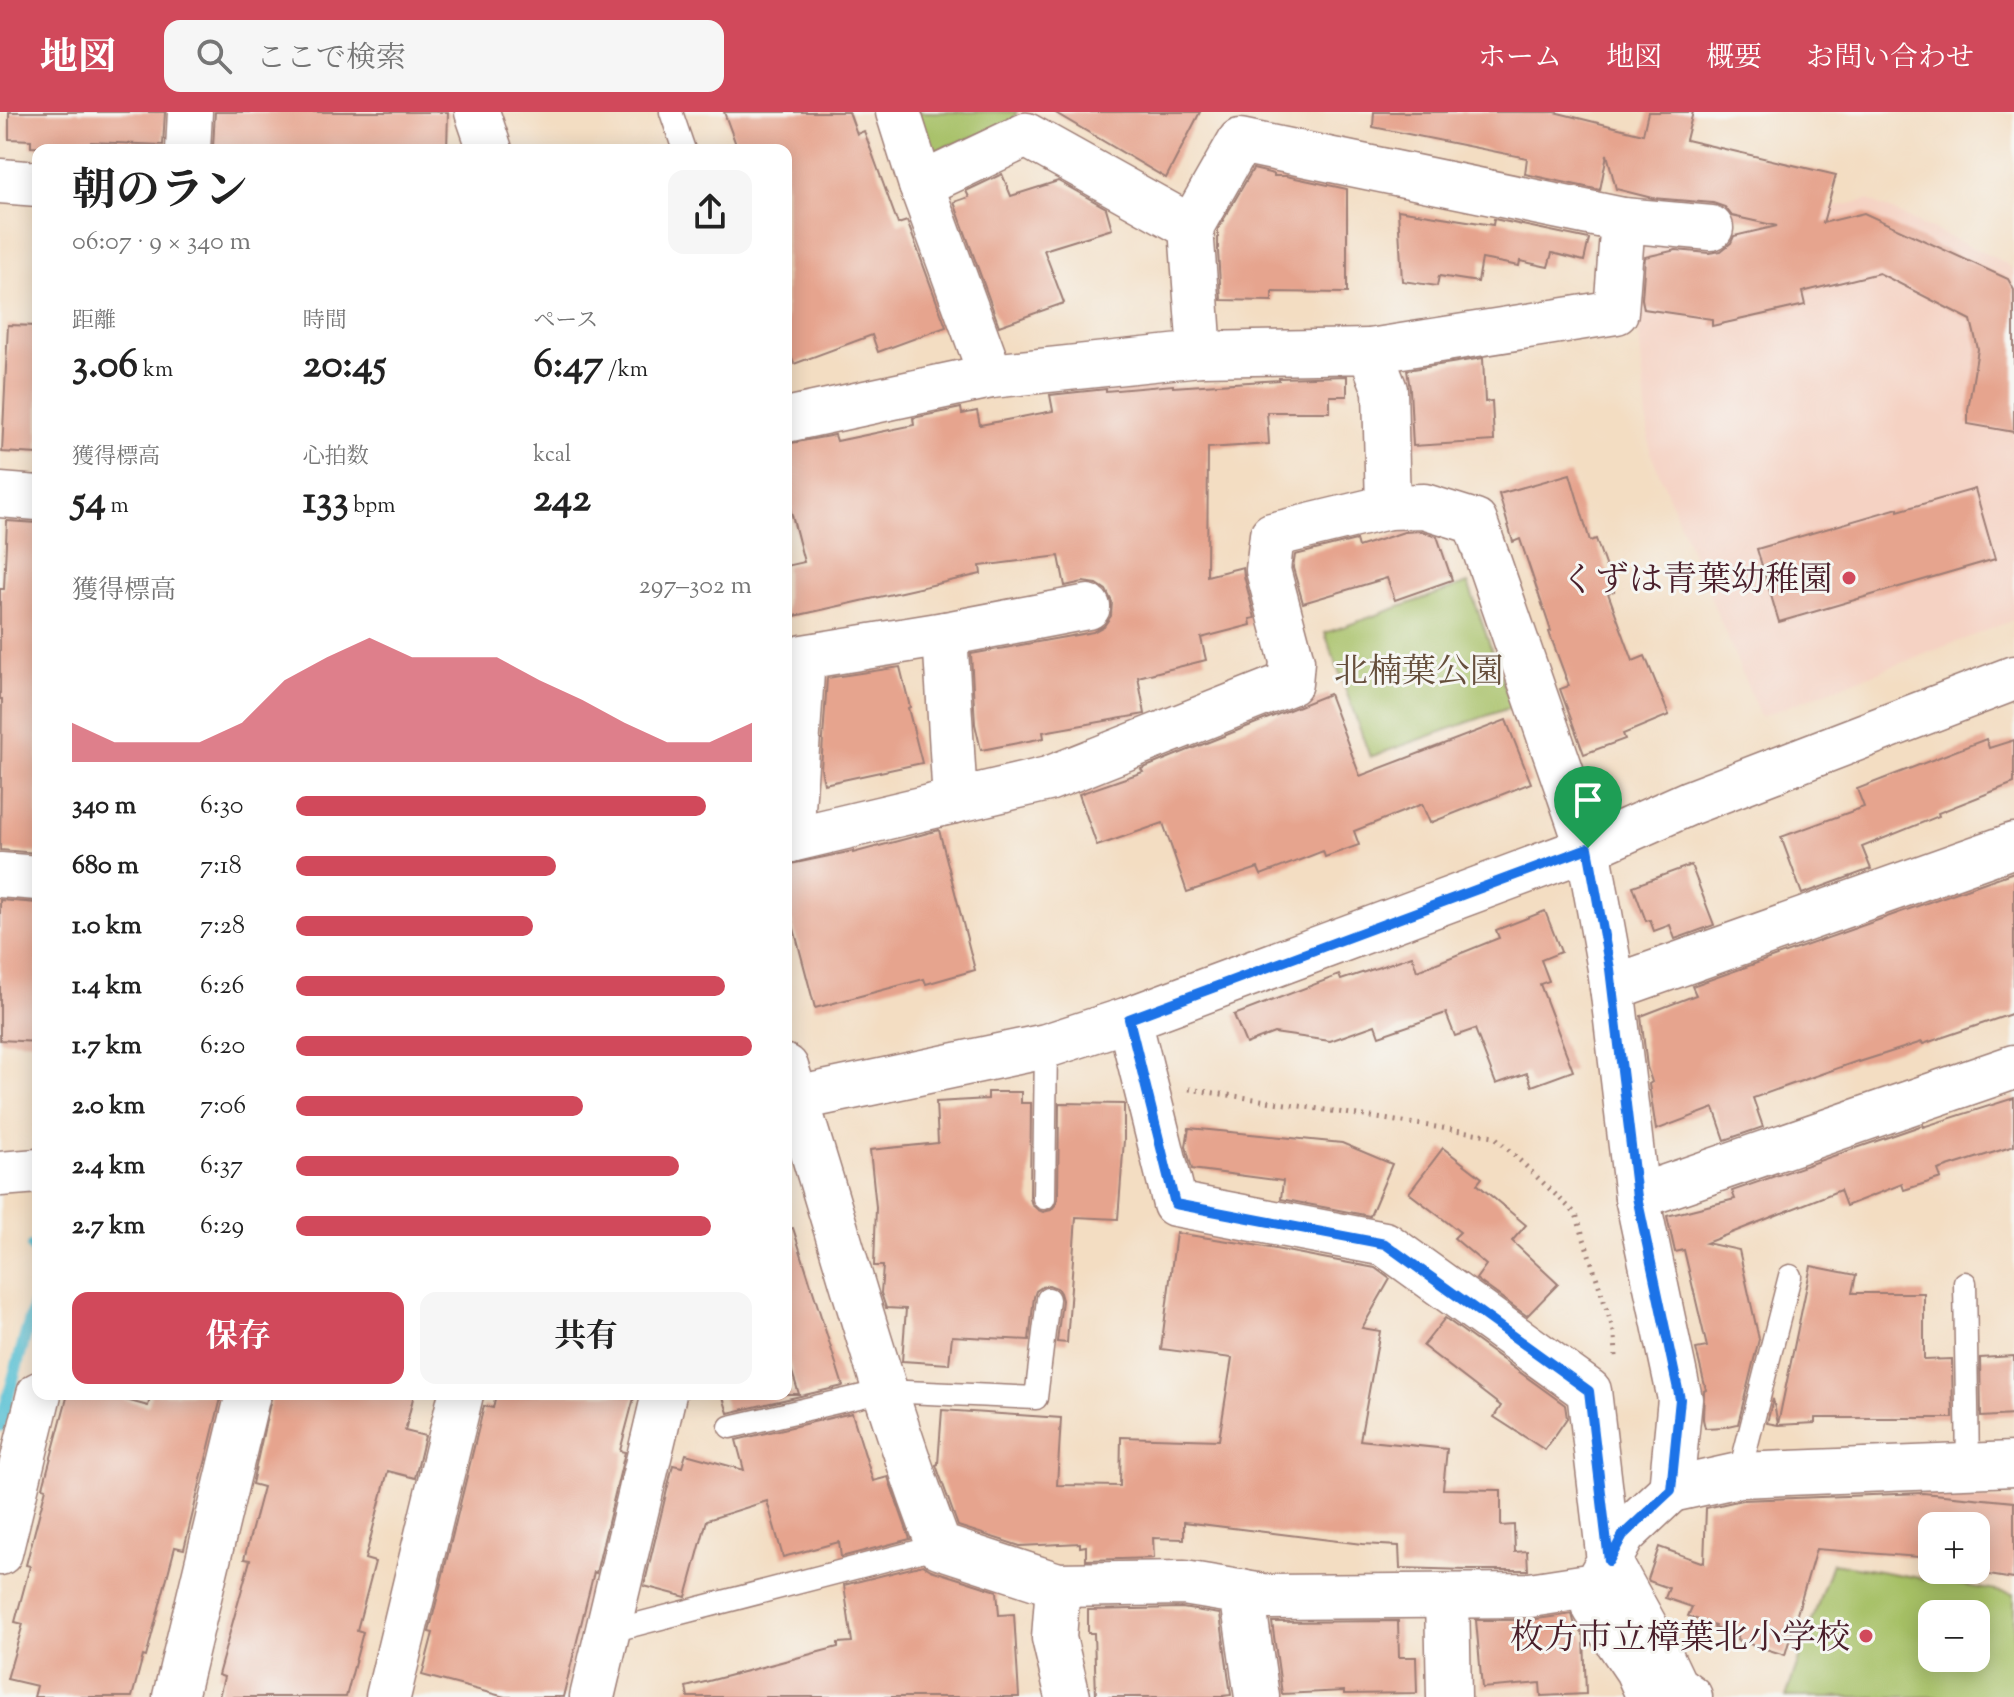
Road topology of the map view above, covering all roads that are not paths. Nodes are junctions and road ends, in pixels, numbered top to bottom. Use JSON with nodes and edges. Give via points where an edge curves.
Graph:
{"nodes":[{"id":1,"x":190,"y":112,"type":"edge"},
{"id":2,"x":477,"y":112,"type":"edge"},
{"id":3,"x":671,"y":112,"type":"edge"},
{"id":4,"x":898,"y":112,"type":"edge"},
{"id":5,"x":1031,"y":123,"type":"edge"},
{"id":6,"x":188,"y":144,"type":"edge"},
{"id":7,"x":488,"y":144,"type":"edge"},
{"id":8,"x":682,"y":144,"type":"edge"},
{"id":9,"x":0,"y":181,"type":"edge"},
{"id":10,"x":32,"y":184,"type":"edge"},
{"id":11,"x":921,"y":185,"type":"junction"},
{"id":12,"x":1623,"y":220,"type":"junction"},
{"id":13,"x":1191,"y":227,"type":"junction"},
{"id":14,"x":1711,"y":228,"type":"dead end"},
{"id":15,"x":1370,"y":351,"type":"junction"},
{"id":16,"x":1200,"y":354,"type":"junction"},
{"id":17,"x":991,"y":376,"type":"junction"},
{"id":18,"x":792,"y":419,"type":"edge"},
{"id":19,"x":0,"y":495,"type":"edge"},
{"id":20,"x":32,"y":498,"type":"edge"},
{"id":21,"x":1388,"y":507,"type":"junction"},
{"id":22,"x":1088,"y":607,"type":"dead end"},
{"id":23,"x":945,"y":634,"type":"junction"},
{"id":24,"x":2014,"y":678,"type":"edge"},
{"id":25,"x":792,"y":792,"type":"edge"},
{"id":26,"x":955,"y":801,"type":"junction"},
{"id":27,"x":792,"y":840,"type":"edge"},
{"id":28,"x":2014,"y":845,"type":"edge"},
{"id":29,"x":1588,"y":848,"type":"junction"},
{"id":30,"x":0,"y":875,"type":"edge"},
{"id":31,"x":32,"y":878,"type":"edge"},
{"id":32,"x":1612,"y":988,"type":"junction"},
{"id":33,"x":1129,"y":1019,"type":"junction"},
{"id":34,"x":1046,"y":1046,"type":"junction"},
{"id":35,"x":2014,"y":1067,"type":"edge"},
{"id":36,"x":792,"y":1088,"type":"edge"},
{"id":37,"x":792,"y":1099,"type":"edge"},
{"id":38,"x":32,"y":1171,"type":"edge"},
{"id":39,"x":0,"y":1174,"type":"edge"},
{"id":40,"x":1637,"y":1197,"type":"junction"},
{"id":41,"x":1044,"y":1198,"type":"dead end"},
{"id":42,"x":1790,"y":1276,"type":"dead end"},
{"id":43,"x":1965,"y":1283,"type":"dead end"},
{"id":44,"x":1048,"y":1299,"type":"dead end"},
{"id":45,"x":884,"y":1391,"type":"junction"},
{"id":46,"x":38,"y":1400,"type":"edge"},
{"id":47,"x":247,"y":1400,"type":"edge"},
{"id":48,"x":460,"y":1400,"type":"edge"},
{"id":49,"x":663,"y":1400,"type":"edge"},
{"id":50,"x":730,"y":1427,"type":"dead end"},
{"id":51,"x":2014,"y":1464,"type":"edge"},
{"id":52,"x":1968,"y":1465,"type":"junction"},
{"id":53,"x":1739,"y":1475,"type":"junction"},
{"id":54,"x":1671,"y":1490,"type":"junction"},
{"id":55,"x":939,"y":1546,"type":"junction"},
{"id":56,"x":0,"y":1553,"type":"edge"},
{"id":57,"x":1602,"y":1573,"type":"junction"},
{"id":58,"x":1058,"y":1585,"type":"junction"},
{"id":59,"x":1242,"y":1592,"type":"junction"},
{"id":60,"x":1447,"y":1596,"type":"junction"},
{"id":61,"x":607,"y":1632,"type":"junction"},
{"id":62,"x":175,"y":1697,"type":"edge"},
{"id":63,"x":388,"y":1697,"type":"edge"},
{"id":64,"x":592,"y":1697,"type":"edge"},
{"id":65,"x":1068,"y":1697,"type":"edge"},
{"id":66,"x":1257,"y":1697,"type":"edge"},
{"id":67,"x":1449,"y":1697,"type":"edge"},
{"id":68,"x":1649,"y":1697,"type":"edge"},
{"id":69,"x":1690,"y":1697,"type":"edge"}],
"edges":[{"from":1,"to":6,"type":"street"},
{"from":2,"to":7,"type":"street"},
{"from":3,"to":8,"type":"lane"},
{"from":4,"to":11,"type":"street"},
{"from":5,"to":11,"type":"street"},
{"from":5,"to":13,"type":"street"},
{"from":9,"to":10,"type":"street"},
{"from":11,"to":17,"type":"street"},
{"from":12,"to":13,"type":"street","via":[[1240,141]]},
{"from":12,"to":14,"type":"street"},
{"from":12,"to":15,"type":"street","via":[[1616,312]]},
{"from":13,"to":16,"type":"street"},
{"from":15,"to":16,"type":"street"},
{"from":15,"to":21,"type":"street","via":[[1385,390]]},
{"from":16,"to":17,"type":"street"},
{"from":17,"to":18,"type":"street"},
{"from":19,"to":20,"type":"street"},
{"from":21,"to":26,"type":"street","via":[[1272,535],[1268,570],[1292,661],[1290,683],[1048,779]]},
{"from":21,"to":29,"type":"street","via":[[1424,506],[1475,522]]},
{"from":22,"to":23,"type":"street"},
{"from":23,"to":25,"type":"street","via":[[803,657]]},
{"from":23,"to":26,"type":"street"},
{"from":24,"to":29,"type":"street","via":[[1689,803]]},
{"from":26,"to":27,"type":"street"},
{"from":28,"to":32,"type":"street"},
{"from":29,"to":32,"type":"street"},
{"from":29,"to":33,"type":"street"},
{"from":30,"to":31,"type":"street"},
{"from":32,"to":40,"type":"street"},
{"from":33,"to":34,"type":"street"},
{"from":33,"to":57,"type":"street","via":[[1175,1204],[1385,1244],[1589,1391]]},
{"from":34,"to":36,"type":"street"},
{"from":34,"to":41,"type":"lane"},
{"from":35,"to":40,"type":"street"},
{"from":37,"to":45,"type":"street"},
{"from":38,"to":39,"type":"street"},
{"from":40,"to":54,"type":"street","via":[[1680,1399]]},
{"from":42,"to":53,"type":"lane"},
{"from":43,"to":52,"type":"lane"},
{"from":44,"to":45,"type":"lane","via":[[1036,1398]]},
{"from":45,"to":50,"type":"lane"},
{"from":45,"to":55,"type":"street"},
{"from":46,"to":56,"type":"street"},
{"from":47,"to":62,"type":"street"},
{"from":48,"to":63,"type":"street"},
{"from":49,"to":61,"type":"street"},
{"from":51,"to":52,"type":"street"},
{"from":52,"to":53,"type":"street"},
{"from":53,"to":54,"type":"street"},
{"from":54,"to":57,"type":"street","via":[[1623,1535]]},
{"from":55,"to":58,"type":"street"},
{"from":55,"to":61,"type":"lane"},
{"from":57,"to":60,"type":"street","via":[[1530,1595]]},
{"from":57,"to":68,"type":"street","via":[[1595,1608]]},
{"from":57,"to":69,"type":"street","via":[[1656,1646],[1675,1686]]},
{"from":58,"to":59,"type":"street","via":[[1184,1583]]},
{"from":58,"to":65,"type":"street","via":[[1054,1638]]},
{"from":59,"to":60,"type":"street","via":[[1269,1597]]},
{"from":59,"to":66,"type":"street"},
{"from":60,"to":67,"type":"street"},
{"from":61,"to":64,"type":"street"}]}
